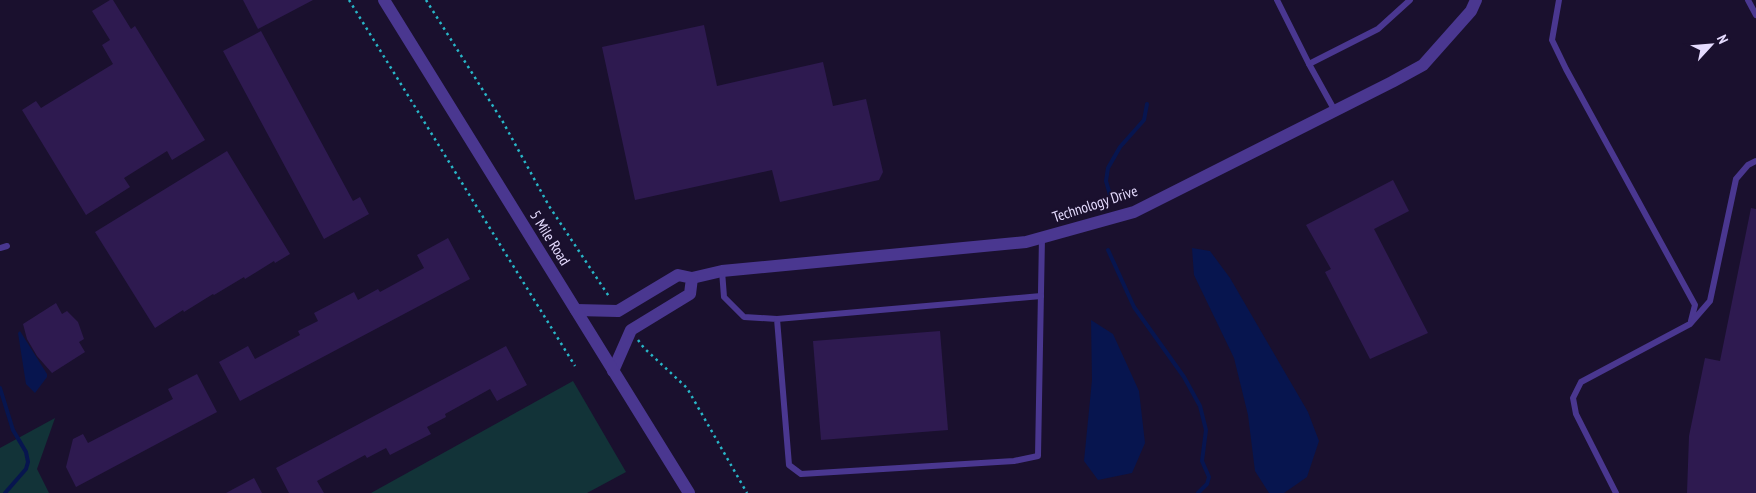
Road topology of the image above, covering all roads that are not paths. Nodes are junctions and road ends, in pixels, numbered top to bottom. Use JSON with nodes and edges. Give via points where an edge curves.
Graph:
{"nodes":[{"id":1,"x":384,"y":0,"type":"edge"},
{"id":2,"x":1278,"y":0,"type":"edge"},
{"id":3,"x":1410,"y":0,"type":"edge"},
{"id":4,"x":1476,"y":0,"type":"edge"},
{"id":5,"x":1559,"y":0,"type":"edge"},
{"id":6,"x":1748,"y":0,"type":"edge"},
{"id":7,"x":1756,"y":15,"type":"edge"},
{"id":8,"x":1309,"y":64,"type":"junction"},
{"id":9,"x":1335,"y":111,"type":"junction"},
{"id":10,"x":1756,"y":161,"type":"edge"},
{"id":11,"x":1042,"y":237,"type":"junction"},
{"id":12,"x":722,"y":271,"type":"junction"},
{"id":13,"x":692,"y":278,"type":"junction"},
{"id":14,"x":1041,"y":296,"type":"junction"},
{"id":15,"x":576,"y":310,"type":"junction"},
{"id":16,"x":776,"y":318,"type":"junction"},
{"id":17,"x":1690,"y":324,"type":"junction"},
{"id":18,"x":613,"y":371,"type":"junction"},
{"id":19,"x":688,"y":493,"type":"edge"},
{"id":20,"x":1616,"y":493,"type":"edge"}],
"edges":[{"from":1,"to":15,"type":"street","name":"5 Mile Road"},
{"from":2,"to":8,"type":"lane"},
{"from":3,"to":8,"type":"lane","via":[[1378,29]]},
{"from":4,"to":9,"type":"street","name":"Technology Drive","via":[[1471,11],[1423,65]]},
{"from":5,"to":17,"type":"lane","via":[[1552,40],[1695,305]]},
{"from":6,"to":7,"type":"lane"},
{"from":8,"to":9,"type":"lane"},
{"from":9,"to":11,"type":"street","name":"Technology Drive","via":[[1134,212]]},
{"from":10,"to":17,"type":"lane","via":[[1736,178],[1710,301]]},
{"from":11,"to":12,"type":"street","name":"Technology Drive","via":[[1026,242]]},
{"from":11,"to":14,"type":"lane"},
{"from":12,"to":13,"type":"street","name":"Technology Drive"},
{"from":12,"to":16,"type":"lane","via":[[724,297],[744,317]]},
{"from":13,"to":15,"type":"street","name":"Technology Drive","via":[[678,275],[618,311]]},
{"from":13,"to":18,"type":"street","via":[[690,294],[631,330]]},
{"from":14,"to":16,"type":"lane"},
{"from":14,"to":16,"type":"lane","via":[[1038,456],[1014,461],[801,474],[789,465]]},
{"from":15,"to":18,"type":"street","name":"5 Mile Road"},
{"from":17,"to":20,"type":"lane","via":[[1581,382],[1573,398],[1576,414]]},
{"from":18,"to":19,"type":"street","name":"5 Mile Road"}]}
